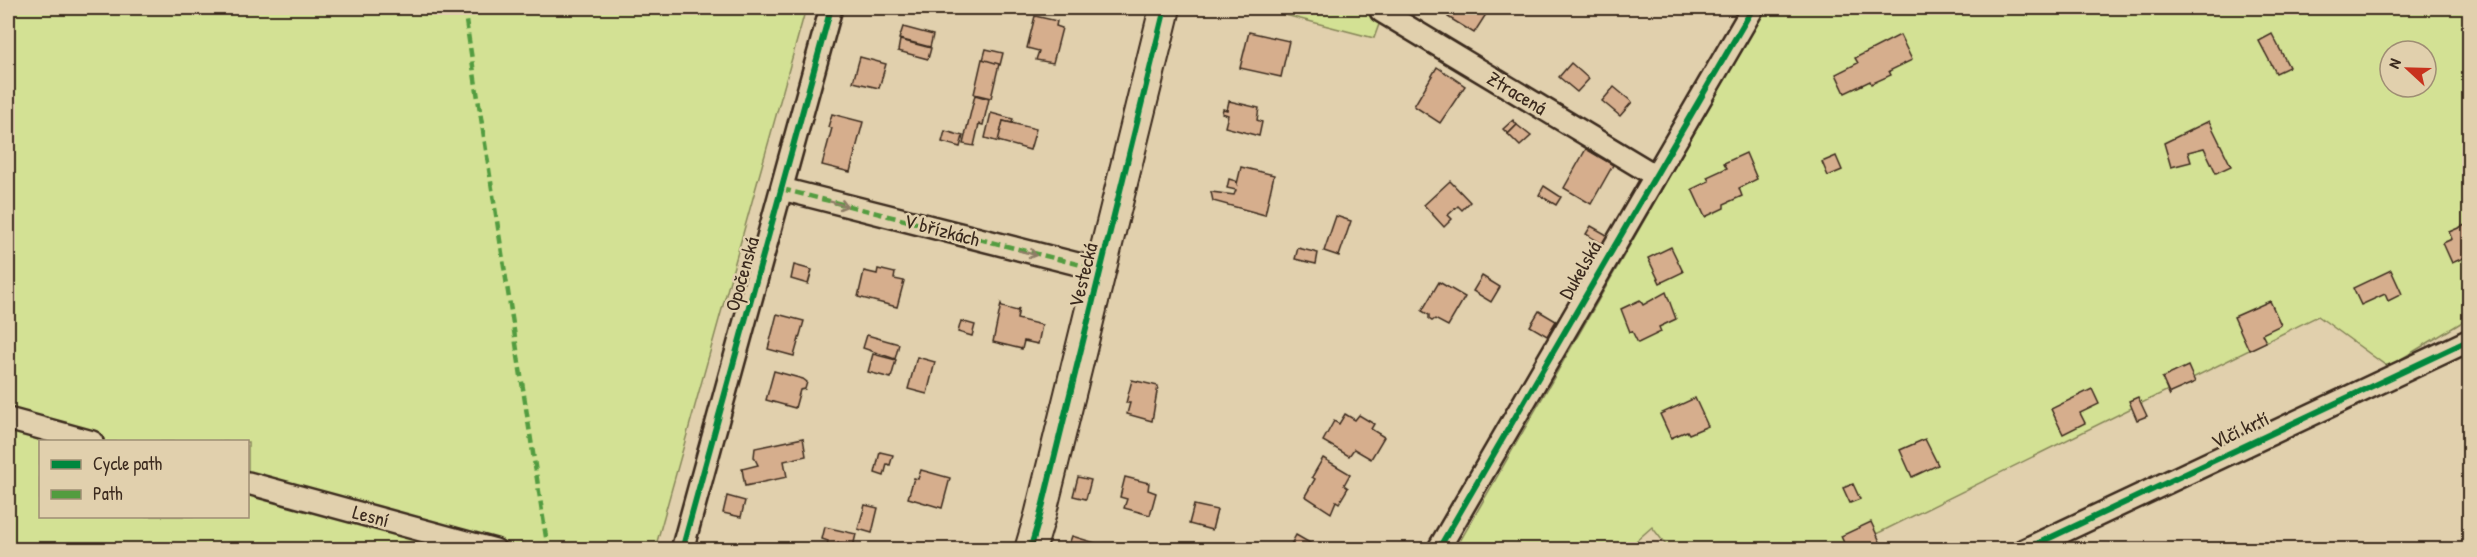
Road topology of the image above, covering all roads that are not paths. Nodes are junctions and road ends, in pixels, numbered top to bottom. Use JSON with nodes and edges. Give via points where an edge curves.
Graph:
{"nodes":[{"id":1,"x":831,"y":8,"type":"edge"},
{"id":2,"x":1165,"y":8,"type":"edge"},
{"id":3,"x":1753,"y":8,"type":"edge"},
{"id":4,"x":1381,"y":10,"type":"dead end"},
{"id":5,"x":1654,"y":175,"type":"junction"},
{"id":6,"x":782,"y":189,"type":"junction"},
{"id":7,"x":1101,"y":270,"type":"junction"},
{"id":8,"x":2469,"y":340,"type":"edge"},
{"id":9,"x":8,"y":419,"type":"edge"},
{"id":10,"x":88,"y":440,"type":"edge"},
{"id":11,"x":249,"y":483,"type":"edge"},
{"id":12,"x":495,"y":549,"type":"edge"},
{"id":13,"x":682,"y":549,"type":"edge"},
{"id":14,"x":1030,"y":549,"type":"edge"},
{"id":15,"x":1438,"y":549,"type":"edge"},
{"id":16,"x":2024,"y":549,"type":"edge"}],
"edges":[{"from":1,"to":6,"type":"street","name":"Opočenská"},
{"from":2,"to":7,"type":"street","name":"Vestecká"},
{"from":3,"to":5,"type":"street","name":"Dukelská"},
{"from":4,"to":5,"type":"street","name":"Ztracená"},
{"from":5,"to":15,"type":"street","name":"Dukelská"},
{"from":6,"to":7,"type":"street","name":"V břízkách","one_way":true},
{"from":6,"to":13,"type":"street","name":"Opočenská"},
{"from":7,"to":14,"type":"street","name":"Vestecká"},
{"from":8,"to":16,"type":"street","name":"Vlčí krtí"},
{"from":9,"to":10,"type":"street"},
{"from":11,"to":12,"type":"street","name":"Lesní"}]}
